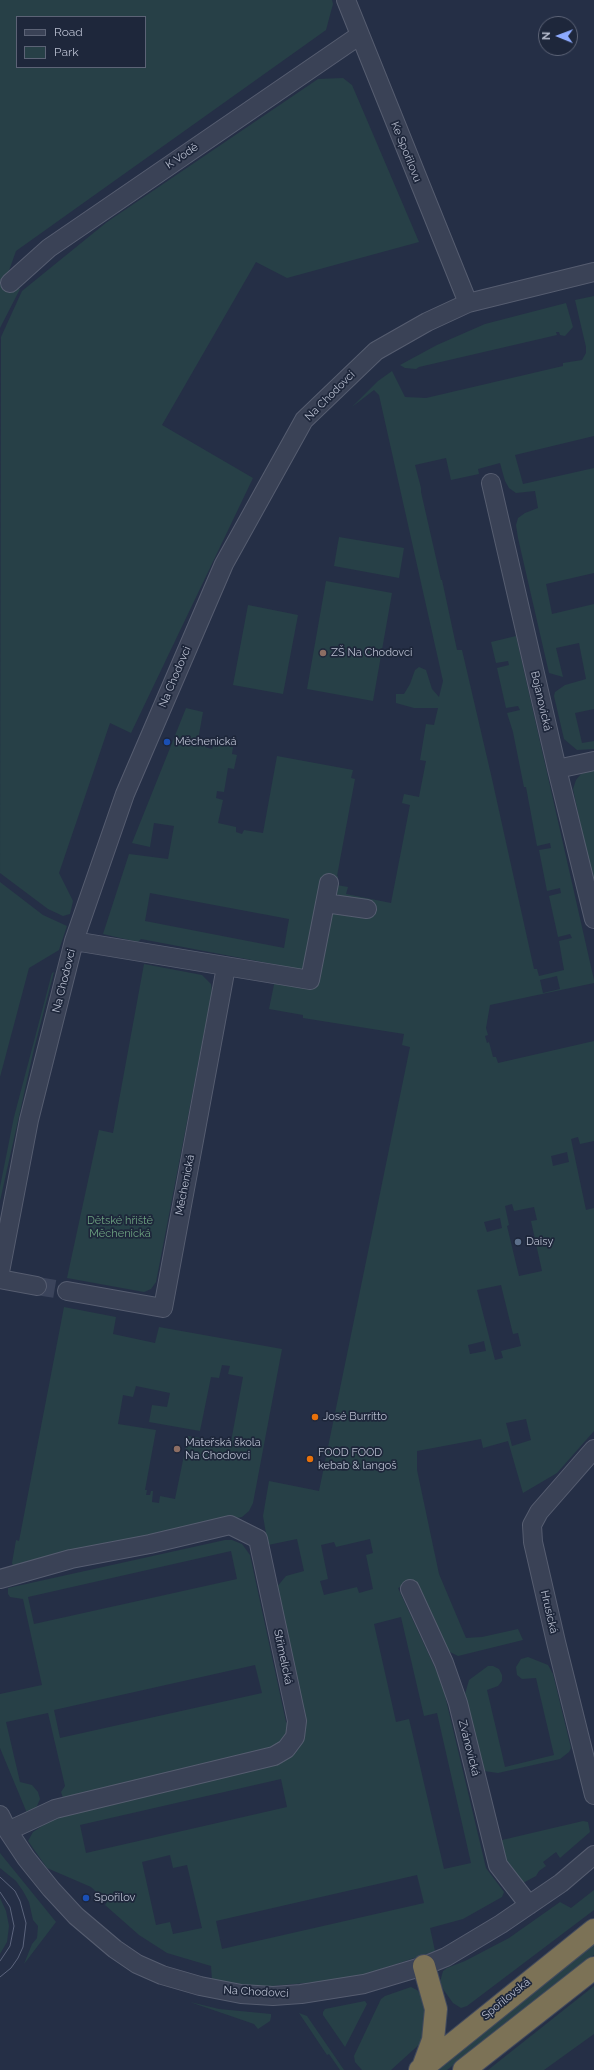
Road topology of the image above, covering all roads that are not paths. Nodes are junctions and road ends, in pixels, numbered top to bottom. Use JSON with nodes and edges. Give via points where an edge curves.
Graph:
{"nodes":[{"id":1,"x":346,"y":0,"type":"edge"},
{"id":2,"x":360,"y":35,"type":"junction"},
{"id":3,"x":594,"y":272,"type":"edge"},
{"id":4,"x":10,"y":283,"type":"dead end"},
{"id":5,"x":468,"y":303,"type":"junction"},
{"id":6,"x":491,"y":483,"type":"dead end"},
{"id":7,"x":594,"y":761,"type":"edge"},
{"id":8,"x":557,"y":769,"type":"junction"},
{"id":9,"x":329,"y":883,"type":"dead end"},
{"id":10,"x":324,"y":903,"type":"junction"},
{"id":11,"x":367,"y":909,"type":"dead end"},
{"id":12,"x":594,"y":919,"type":"edge"},
{"id":13,"x":74,"y":942,"type":"junction"},
{"id":14,"x":226,"y":967,"type":"junction"},
{"id":15,"x":0,"y":1272,"type":"edge"},
{"id":16,"x":0,"y":1279,"type":"edge"},
{"id":17,"x":37,"y":1286,"type":"tunnel mouth"},
{"id":18,"x":67,"y":1291,"type":"tunnel mouth"},
{"id":19,"x":594,"y":1449,"type":"edge"},
{"id":20,"x":0,"y":1578,"type":"edge"},
{"id":21,"x":410,"y":1588,"type":"dead end"},
{"id":22,"x":594,"y":1795,"type":"edge"},
{"id":23,"x":4,"y":1823,"type":"edge"},
{"id":24,"x":594,"y":1855,"type":"edge"},
{"id":25,"x":529,"y":1905,"type":"junction"},
{"id":26,"x":594,"y":1930,"type":"edge"},
{"id":27,"x":424,"y":1966,"type":"junction"},
{"id":28,"x":594,"y":1968,"type":"edge"},
{"id":29,"x":422,"y":2068,"type":"edge"},
{"id":30,"x":464,"y":2070,"type":"edge"}],
"edges":[{"from":1,"to":2,"type":"street","name":"Ke Spořilovu"},
{"from":2,"to":4,"type":"street","name":"K Vodě","via":[[48,248]]},
{"from":2,"to":5,"type":"street","name":"Ke Spořilovu"},
{"from":3,"to":5,"type":"street","name":"Na Chodovci"},
{"from":5,"to":13,"type":"street","name":"Na Chodovci","via":[[427,322],[376,351],[304,420],[221,571],[128,787]]},
{"from":6,"to":8,"type":"street","name":"Bojanovická"},
{"from":7,"to":8,"type":"street"},
{"from":8,"to":12,"type":"street","name":"Bojanovická"},
{"from":9,"to":10,"type":"street"},
{"from":10,"to":11,"type":"street"},
{"from":10,"to":14,"type":"street","via":[[310,980]]},
{"from":13,"to":14,"type":"street"},
{"from":13,"to":15,"type":"street","name":"Na Chodovci","via":[[29,1120]]},
{"from":14,"to":18,"type":"street","name":"Měchenická","via":[[162,1308]]},
{"from":16,"to":17,"type":"street"},
{"from":19,"to":22,"type":"street","name":"Hrusická","via":[[539,1512],[532,1525],[533,1542]]},
{"from":20,"to":23,"type":"street","name":"Střimelická","via":[[71,1559],[230,1525],[258,1539],[297,1721],[295,1737],[286,1749],[274,1756],[55,1808]]},
{"from":21,"to":25,"type":"street","name":"Zvánovická","via":[[444,1663],[458,1703],[498,1865]]},
{"from":23,"to":27,"type":"street","name":"Na Chodovci","via":[[51,1889],[95,1933],[138,1964],[180,1981],[240,1994],[273,1996],[364,1984]]},
{"from":24,"to":25,"type":"street","name":"Na Chodovci"},
{"from":25,"to":27,"type":"street","name":"Na Chodovci","via":[[446,1957]]},
{"from":26,"to":29,"type":"highway","name":"Spořilovská"},
{"from":27,"to":29,"type":"highway","via":[[436,2014],[433,2040]]},
{"from":28,"to":30,"type":"highway"}]}
